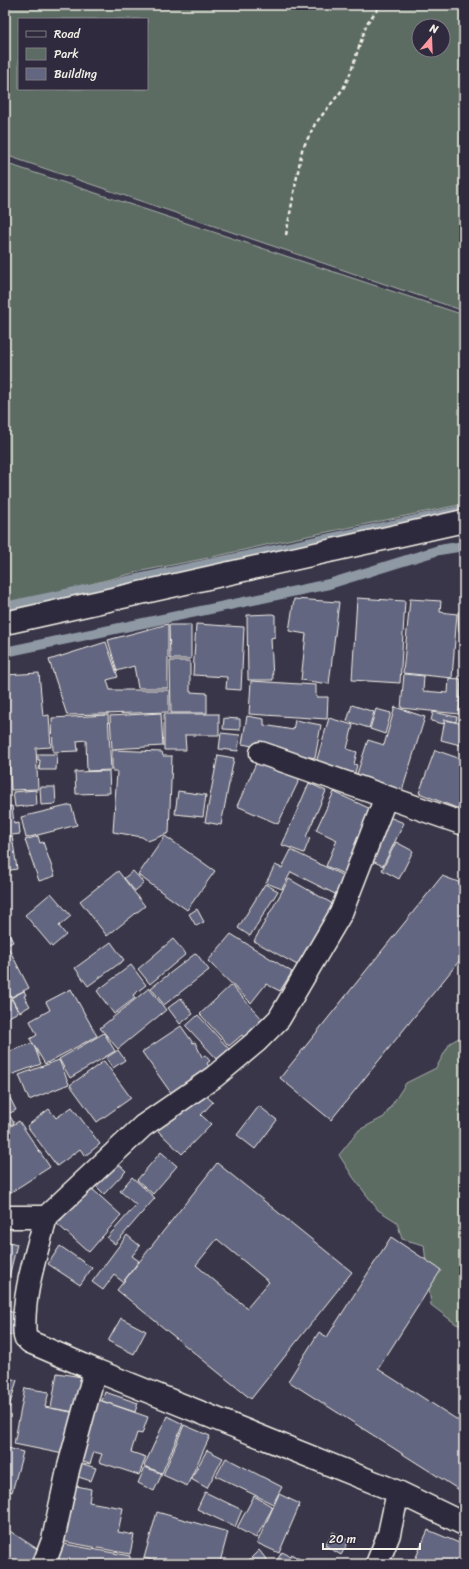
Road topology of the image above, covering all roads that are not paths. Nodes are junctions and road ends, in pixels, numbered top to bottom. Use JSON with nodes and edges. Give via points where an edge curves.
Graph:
{"nodes":[{"id":1,"x":464,"y":521,"type":"edge"},
{"id":2,"x":5,"y":623,"type":"edge"},
{"id":3,"x":261,"y":753,"type":"dead end"},
{"id":4,"x":386,"y":797,"type":"junction"},
{"id":5,"x":464,"y":824,"type":"edge"},
{"id":6,"x":5,"y":1217,"type":"edge"},
{"id":7,"x":46,"y":1217,"type":"junction"},
{"id":8,"x":95,"y":1370,"type":"junction"},
{"id":9,"x":398,"y":1492,"type":"junction"},
{"id":10,"x":464,"y":1524,"type":"edge"},
{"id":11,"x":44,"y":1564,"type":"edge"},
{"id":12,"x":377,"y":1564,"type":"edge"}],
"edges":[{"from":1,"to":2,"type":"street"},
{"from":3,"to":4,"type":"street"},
{"from":4,"to":5,"type":"street"},
{"from":4,"to":7,"type":"street","via":[[341,913],[279,1019],[214,1077],[143,1126]]},
{"from":6,"to":7,"type":"street"},
{"from":7,"to":8,"type":"street","via":[[28,1289],[25,1337],[30,1342]]},
{"from":8,"to":9,"type":"street"},
{"from":8,"to":11,"type":"street","via":[[68,1470],[53,1540]]},
{"from":9,"to":10,"type":"street"},
{"from":9,"to":12,"type":"street","via":[[389,1534]]}]}
